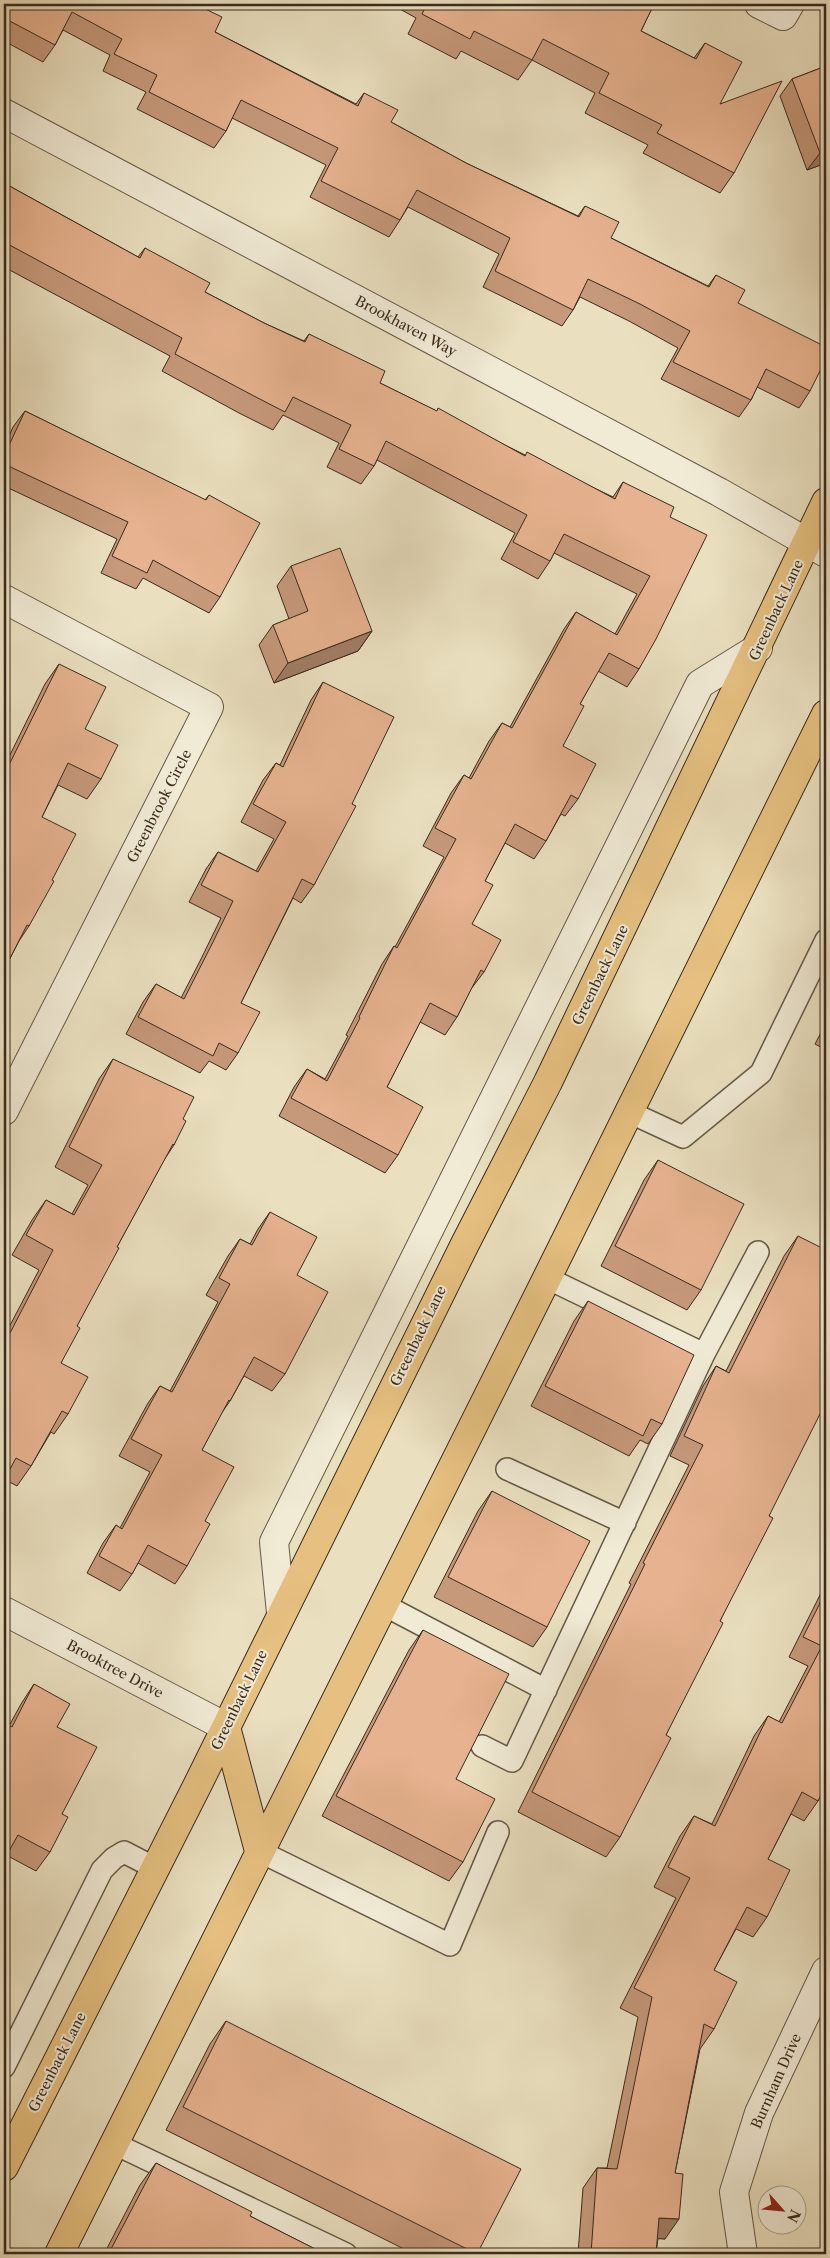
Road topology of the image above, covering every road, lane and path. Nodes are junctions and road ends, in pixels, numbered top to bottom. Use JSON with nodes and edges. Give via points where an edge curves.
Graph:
{"nodes":[{"id":1,"x":759,"y":4,"type":"edge"},
{"id":2,"x":790,"y":4,"type":"edge"},
{"id":3,"x":4,"y":112,"type":"edge"},
{"id":4,"x":826,"y":502,"type":"edge"},
{"id":5,"x":816,"y":548,"type":"edge"},
{"id":6,"x":4,"y":599,"type":"edge"},
{"id":7,"x":758,"y":648,"type":"junction"},
{"id":8,"x":826,"y":714,"type":"edge"},
{"id":9,"x":826,"y":940,"type":"edge"},
{"id":10,"x":4,"y":1111,"type":"edge"},
{"id":11,"x":629,"y":1112,"type":"junction"},
{"id":12,"x":758,"y":1252,"type":"dead end"},
{"id":13,"x":547,"y":1278,"type":"junction"},
{"id":14,"x":704,"y":1354,"type":"junction"},
{"id":15,"x":507,"y":1469,"type":"dead end"},
{"id":16,"x":625,"y":1523,"type":"junction"},
{"id":17,"x":384,"y":1605,"type":"junction"},
{"id":18,"x":4,"y":1611,"type":"edge"},
{"id":19,"x":281,"y":1614,"type":"junction"},
{"id":20,"x":546,"y":1690,"type":"junction"},
{"id":21,"x":226,"y":1727,"type":"junction"},
{"id":22,"x":482,"y":1746,"type":"edge"},
{"id":23,"x":498,"y":1832,"type":"dead end"},
{"id":24,"x":259,"y":1851,"type":"junction"},
{"id":25,"x":155,"y":1868,"type":"junction"},
{"id":26,"x":826,"y":1971,"type":"edge"},
{"id":27,"x":4,"y":2067,"type":"edge"},
{"id":28,"x":115,"y":2144,"type":"junction"},
{"id":29,"x":4,"y":2167,"type":"edge"},
{"id":30,"x":58,"y":2254,"type":"edge"},
{"id":31,"x":346,"y":2254,"type":"edge"},
{"id":32,"x":743,"y":2254,"type":"edge"}],
"edges":[{"from":1,"to":2,"type":"street","via":[[783,16]]},
{"from":3,"to":5,"type":"street","name":"Brookhaven Way","via":[[719,492]]},
{"from":4,"to":5,"type":"main road","name":"Greenback Lane"},
{"from":5,"to":7,"type":"main road","name":"Greenback Lane"},
{"from":6,"to":10,"type":"street","name":"Greenbrook Circle","via":[[209,707]]},
{"from":7,"to":19,"type":"main road","name":"Greenback Lane","via":[[548,1082]]},
{"from":7,"to":19,"type":"street","via":[[700,684],[274,1542]]},
{"from":8,"to":11,"type":"main road"},
{"from":9,"to":11,"type":"lane","via":[[761,1073],[683,1137]]},
{"from":11,"to":13,"type":"main road"},
{"from":12,"to":14,"type":"lane"},
{"from":13,"to":14,"type":"lane"},
{"from":13,"to":17,"type":"main road"},
{"from":14,"to":16,"type":"lane"},
{"from":15,"to":16,"type":"lane"},
{"from":16,"to":20,"type":"lane"},
{"from":17,"to":20,"type":"lane"},
{"from":17,"to":24,"type":"main road"},
{"from":18,"to":21,"type":"street","name":"Brooktree Drive"},
{"from":19,"to":21,"type":"main road","name":"Greenback Lane"},
{"from":20,"to":22,"type":"lane","via":[[512,1761]]},
{"from":21,"to":24,"type":"main road"},
{"from":21,"to":25,"type":"main road","name":"Greenback Lane"},
{"from":23,"to":24,"type":"lane","via":[[450,1945]]},
{"from":24,"to":28,"type":"main road"},
{"from":25,"to":27,"type":"lane","via":[[124,1852],[102,1870]]},
{"from":25,"to":29,"type":"main road","name":"Greenback Lane"},
{"from":26,"to":32,"type":"street","name":"Burnham Drive","via":[[758,2113],[734,2192]]},
{"from":28,"to":30,"type":"main road"},
{"from":28,"to":31,"type":"lane"}]}
